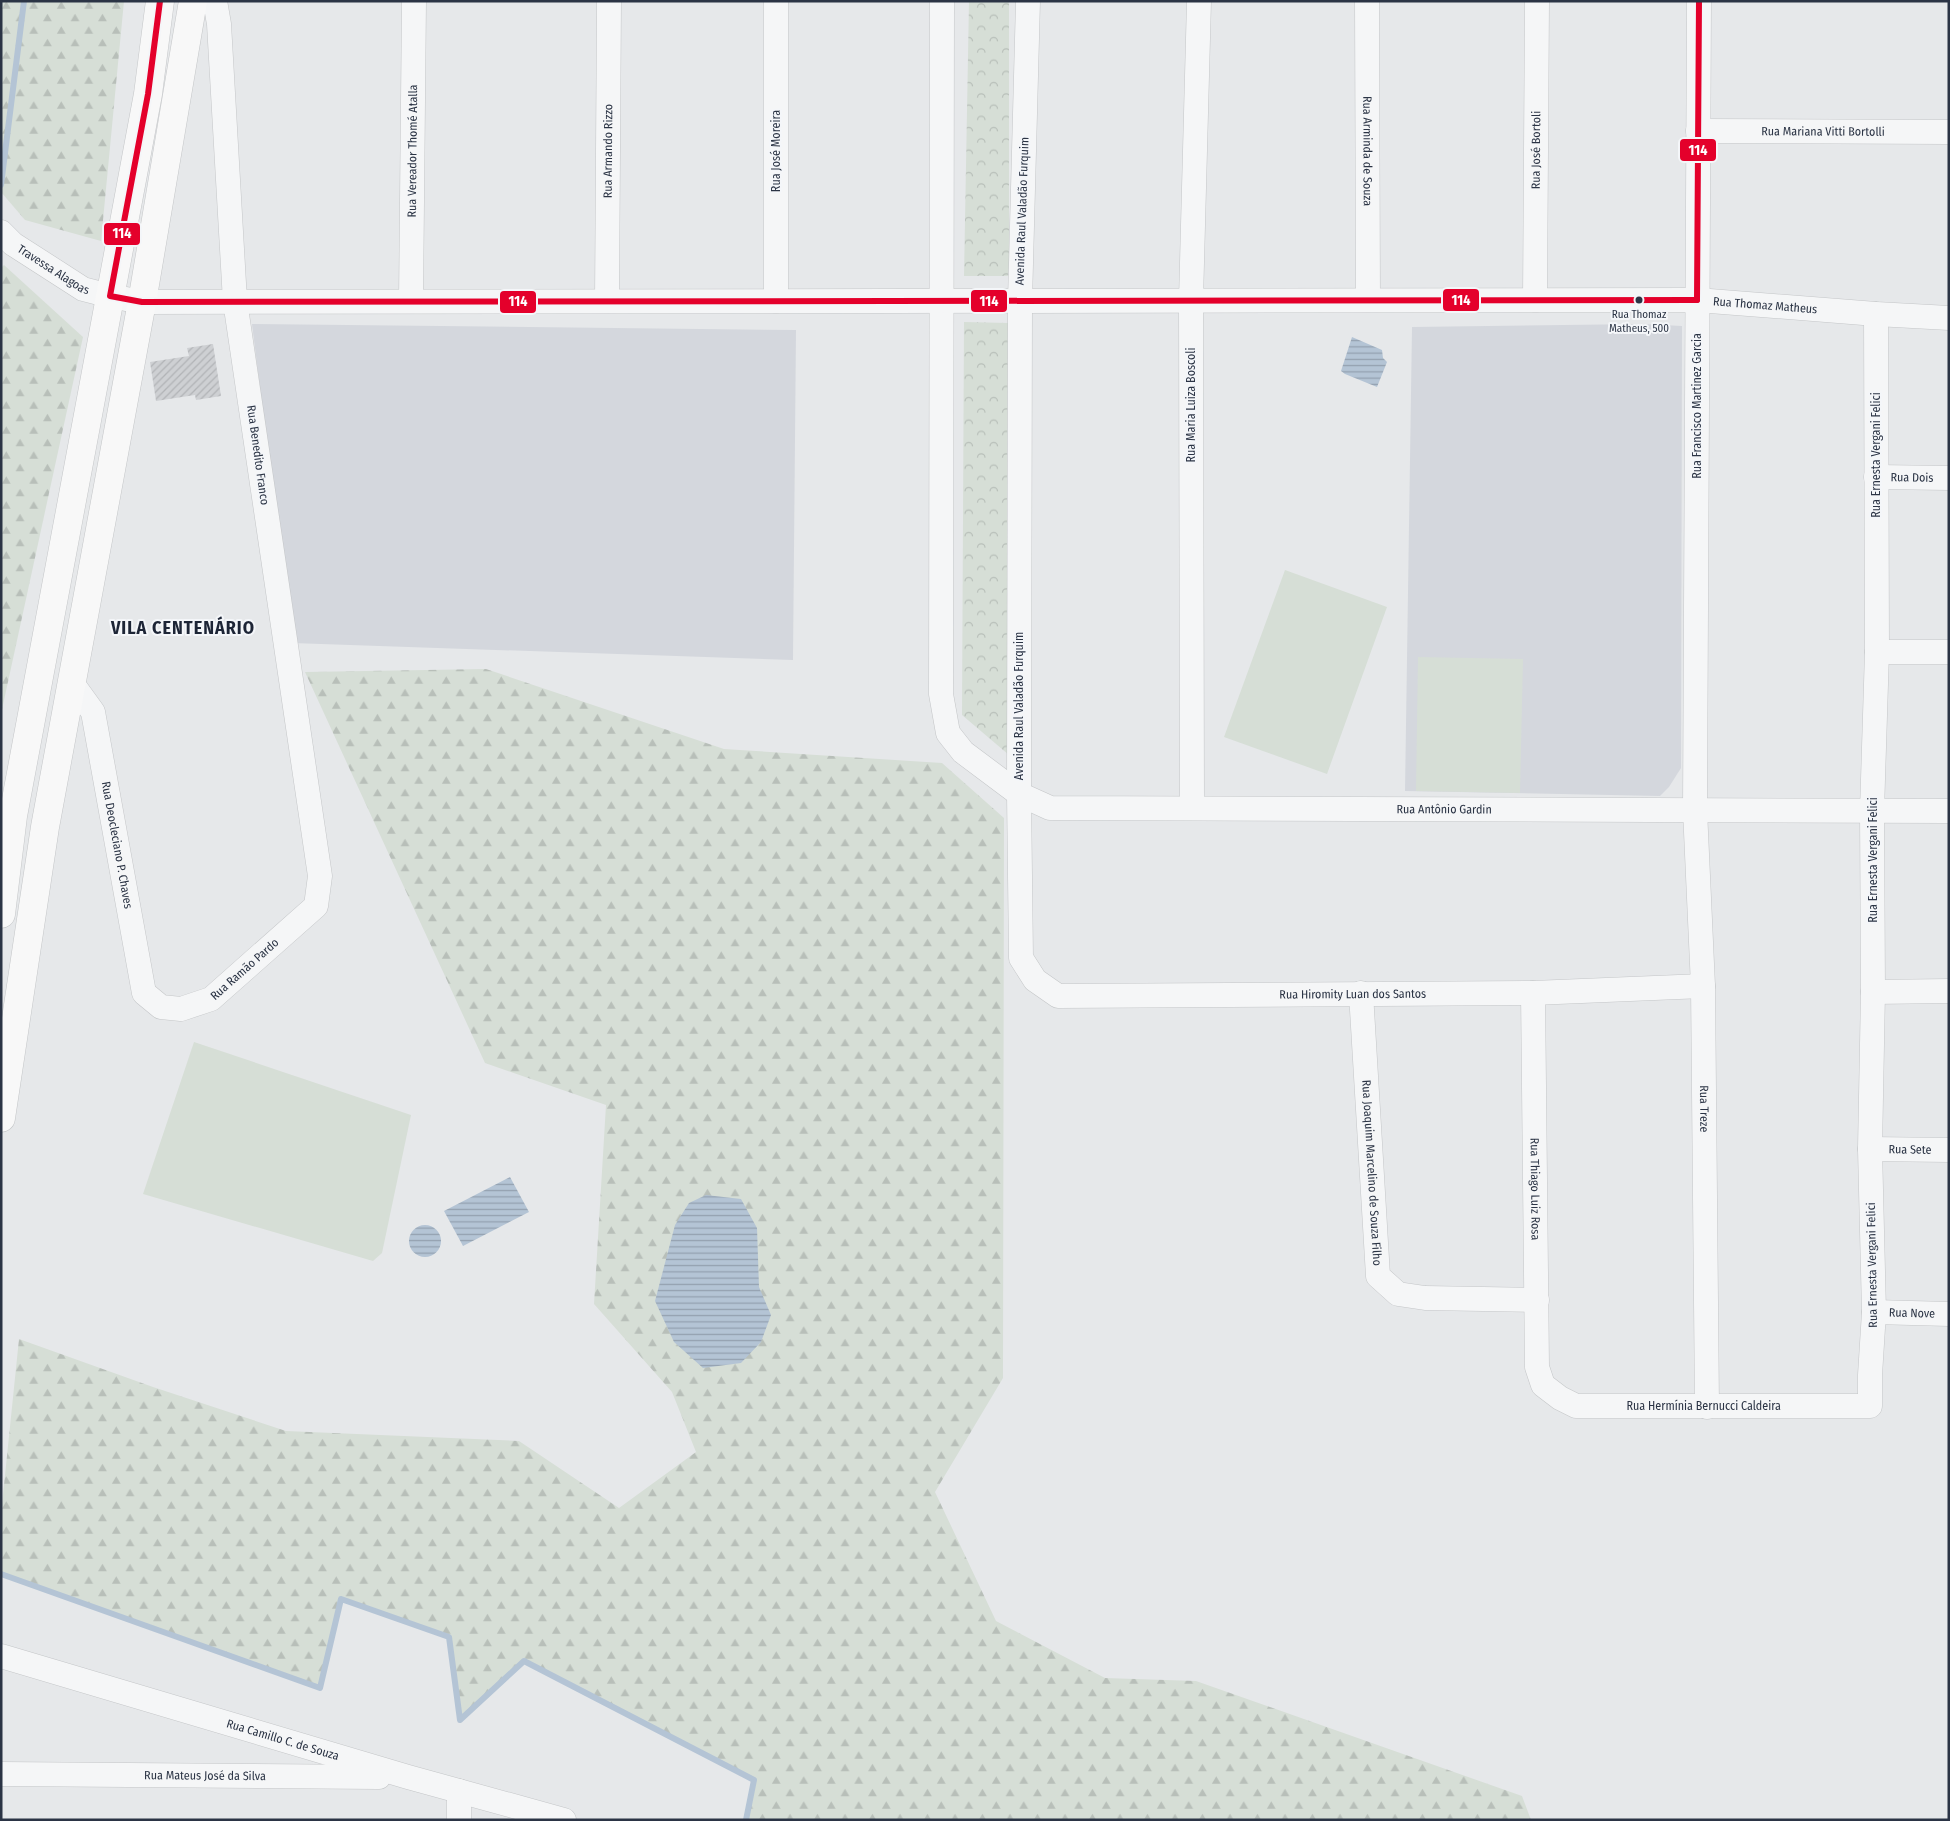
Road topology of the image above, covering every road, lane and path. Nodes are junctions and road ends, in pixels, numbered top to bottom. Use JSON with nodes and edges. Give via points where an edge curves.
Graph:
{"nodes":[{"id":1,"x":160,"y":1,"type":"edge"},
{"id":2,"x":193,"y":1,"type":"edge"},
{"id":3,"x":215,"y":1,"type":"edge"},
{"id":4,"x":414,"y":1,"type":"edge"},
{"id":5,"x":609,"y":1,"type":"edge"},
{"id":6,"x":776,"y":1,"type":"edge"},
{"id":7,"x":942,"y":1,"type":"edge"},
{"id":8,"x":1028,"y":1,"type":"edge"},
{"id":9,"x":1199,"y":1,"type":"edge"},
{"id":10,"x":1366,"y":1,"type":"edge"},
{"id":11,"x":1538,"y":1,"type":"edge"},
{"id":12,"x":1698,"y":1,"type":"edge"},
{"id":13,"x":1698,"y":131,"type":"junction"},
{"id":14,"x":1949,"y":132,"type":"edge"},
{"id":15,"x":7,"y":238,"type":"edge"},
{"id":16,"x":110,"y":296,"type":"junction"},
{"id":17,"x":942,"y":300,"type":"junction"},
{"id":18,"x":1020,"y":300,"type":"junction"},
{"id":19,"x":1191,"y":300,"type":"junction"},
{"id":20,"x":1368,"y":300,"type":"junction"},
{"id":21,"x":1535,"y":300,"type":"junction"},
{"id":22,"x":1697,"y":300,"type":"junction"},
{"id":23,"x":235,"y":301,"type":"junction"},
{"id":24,"x":411,"y":301,"type":"junction"},
{"id":25,"x":607,"y":301,"type":"junction"},
{"id":26,"x":776,"y":301,"type":"junction"},
{"id":27,"x":142,"y":302,"type":"junction"},
{"id":28,"x":1876,"y":314,"type":"junction"},
{"id":29,"x":1949,"y":318,"type":"edge"},
{"id":30,"x":1876,"y":478,"type":"junction"},
{"id":31,"x":1949,"y":478,"type":"edge"},
{"id":32,"x":1877,"y":652,"type":"junction"},
{"id":33,"x":1949,"y":652,"type":"edge"},
{"id":34,"x":72,"y":683,"type":"junction"},
{"id":35,"x":1019,"y":794,"type":"junction"},
{"id":36,"x":1192,"y":808,"type":"junction"},
{"id":37,"x":1695,"y":810,"type":"junction"},
{"id":38,"x":1949,"y":810,"type":"edge"},
{"id":39,"x":1872,"y":811,"type":"junction"},
{"id":40,"x":316,"y":906,"type":"joint"},
{"id":41,"x":1,"y":914,"type":"edge"},
{"id":42,"x":1703,"y":986,"type":"junction"},
{"id":43,"x":1949,"y":991,"type":"edge"},
{"id":44,"x":1873,"y":992,"type":"junction"},
{"id":45,"x":1533,"y":993,"type":"junction"},
{"id":46,"x":1361,"y":994,"type":"junction"},
{"id":47,"x":161,"y":1006,"type":"joint"},
{"id":48,"x":1,"y":1118,"type":"edge"},
{"id":49,"x":1870,"y":1149,"type":"junction"},
{"id":50,"x":1949,"y":1150,"type":"edge"},
{"id":51,"x":1536,"y":1300,"type":"junction"},
{"id":52,"x":1874,"y":1312,"type":"junction"},
{"id":53,"x":1949,"y":1314,"type":"edge"},
{"id":54,"x":1543,"y":1385,"type":"joint"},
{"id":55,"x":1707,"y":1406,"type":"junction"},
{"id":56,"x":1870,"y":1406,"type":"joint"},
{"id":57,"x":1,"y":1656,"type":"edge"},
{"id":58,"x":1,"y":1774,"type":"edge"},
{"id":59,"x":408,"y":1777,"type":"junction"},
{"id":60,"x":459,"y":1791,"type":"junction"},
{"id":61,"x":459,"y":1820,"type":"edge"},
{"id":62,"x":564,"y":1820,"type":"edge"}],
"edges":[{"from":1,"to":16,"type":"main road","via":[[148,94]]},
{"from":2,"to":27,"type":"main road"},
{"from":3,"to":23,"type":"street","name":"Rua Benedito Franco"},
{"from":4,"to":24,"type":"street","name":"Rua Vereador Thomé Atalla"},
{"from":5,"to":25,"type":"street","name":"Rua Armando Rizzo"},
{"from":6,"to":26,"type":"street","name":"Rua José Moreira"},
{"from":7,"to":17,"type":"street","name":"Avenida Raul Valadão Furquim"},
{"from":8,"to":18,"type":"street","name":"Avenida Raul Valadão Furquim"},
{"from":9,"to":19,"type":"street","name":"Rua Maria Luiza Boscoli"},
{"from":10,"to":20,"type":"street","name":"Rua Arminda de Souza"},
{"from":11,"to":21,"type":"street","name":"Rua José Bortoli"},
{"from":12,"to":13,"type":"street","name":"Rua Francisco Martinez Garcia"},
{"from":13,"to":14,"type":"street","name":"Rua Mariana Vitti Bortolli"},
{"from":13,"to":22,"type":"street","name":"Rua Francisco Martinez Garcia"},
{"from":15,"to":16,"type":"street","name":"Travessa Alagoas","via":[[83,289]]},
{"from":16,"to":27,"type":"street","name":"Rua Thomaz Matheus"},
{"from":16,"to":41,"type":"main road","via":[[13,816]]},
{"from":17,"to":18,"type":"street","name":"Rua Thomaz Matheus"},
{"from":17,"to":26,"type":"street","name":"Rua Thomaz Matheus"},
{"from":17,"to":35,"type":"street","name":"Avenida Raul Valadão Furquim","via":[[941,694],[948,733],[958,746]]},
{"from":18,"to":19,"type":"street","name":"Rua Thomaz Matheus"},
{"from":18,"to":35,"type":"street","name":"Avenida Raul Valadão Furquim"},
{"from":19,"to":20,"type":"street","name":"Rua Thomaz Matheus"},
{"from":19,"to":36,"type":"street","name":"Rua Maria Luiza Boscoli"},
{"from":20,"to":21,"type":"street","name":"Rua Thomaz Matheus"},
{"from":21,"to":22,"type":"street","name":"Rua Thomaz Matheus"},
{"from":22,"to":28,"type":"street","name":"Rua Thomaz Matheus"},
{"from":22,"to":37,"type":"street","name":"Rua Francisco Martinez Garcia"},
{"from":23,"to":24,"type":"street","name":"Rua Thomaz Matheus"},
{"from":23,"to":27,"type":"street","name":"Rua Thomaz Matheus"},
{"from":23,"to":40,"type":"street","name":"Rua Benedito Franco","via":[[320,876]]},
{"from":24,"to":25,"type":"street","name":"Rua Thomaz Matheus"},
{"from":25,"to":26,"type":"street","name":"Rua Thomaz Matheus"},
{"from":27,"to":34,"type":"main road"},
{"from":28,"to":29,"type":"street","name":"Rua Thomaz Matheus"},
{"from":28,"to":30,"type":"street","name":"Rua Ernesta Vergani Felici"},
{"from":30,"to":31,"type":"street","name":"Rua Dois"},
{"from":30,"to":32,"type":"street","name":"Rua Ernesta Vergani Felici"},
{"from":32,"to":33,"type":"street"},
{"from":32,"to":39,"type":"street","name":"Rua Ernesta Vergani Felici"},
{"from":34,"to":47,"type":"street","name":"Rua Deocleciano P. Chaves","via":[[93,712],[144,993]]},
{"from":34,"to":48,"type":"main road","via":[[45,827]]},
{"from":35,"to":36,"type":"street","name":"Rua Antônio Gardin","via":[[1050,808]]},
{"from":35,"to":46,"type":"street","name":"Rua Hiromity Luan dos Santos","via":[[1021,958],[1035,980],[1058,996]]},
{"from":36,"to":37,"type":"street","name":"Rua Antônio Gardin"},
{"from":37,"to":39,"type":"street","name":"Rua Antônio Gardin"},
{"from":37,"to":42,"type":"street","name":"Rua Treze"},
{"from":38,"to":39,"type":"street","name":"Rua Antônio Gardin"},
{"from":39,"to":44,"type":"street","name":"Rua Ernesta Vergani Felici"},
{"from":40,"to":47,"type":"street","name":"Rua Ramão Pardo","via":[[211,999],[181,1010]]},
{"from":42,"to":45,"type":"street","name":"Rua Hiromity Luan dos Santos"},
{"from":42,"to":55,"type":"street","name":"Rua Treze"},
{"from":43,"to":44,"type":"street"},
{"from":44,"to":49,"type":"street","name":"Rua Ernesta Vergani Felici"},
{"from":45,"to":46,"type":"street","name":"Rua Hiromity Luan dos Santos"},
{"from":45,"to":51,"type":"street","name":"Rua Thiago Luiz Rosa"},
{"from":46,"to":51,"type":"street","name":"Rua Joaquim Marcelino de Souza Filho","via":[[1378,1276],[1398,1294],[1426,1298]]},
{"from":49,"to":50,"type":"street","name":"Rua Sete"},
{"from":49,"to":52,"type":"street","name":"Rua Ernesta Vergani Felici"},
{"from":51,"to":54,"type":"street","name":"Rua Thiago Luiz Rosa","via":[[1537,1367]]},
{"from":52,"to":53,"type":"street","name":"Rua Nove"},
{"from":52,"to":56,"type":"street","name":"Rua Ernesta Vergani Felici"},
{"from":54,"to":55,"type":"street","name":"Rua Hermínia Bernucci Caldeira","via":[[1576,1406]]},
{"from":55,"to":56,"type":"street","name":"Rua Hermínia Bernucci Caldeira"},
{"from":57,"to":59,"type":"street","name":"Rua Camillo C. de Souza"},
{"from":58,"to":59,"type":"street","name":"Rua Mateus José da Silva"},
{"from":59,"to":60,"type":"street","name":"Rua Camillo C. de Souza"},
{"from":60,"to":61,"type":"street"},
{"from":60,"to":62,"type":"street","name":"Rua Camillo C. de Souza"}]}
